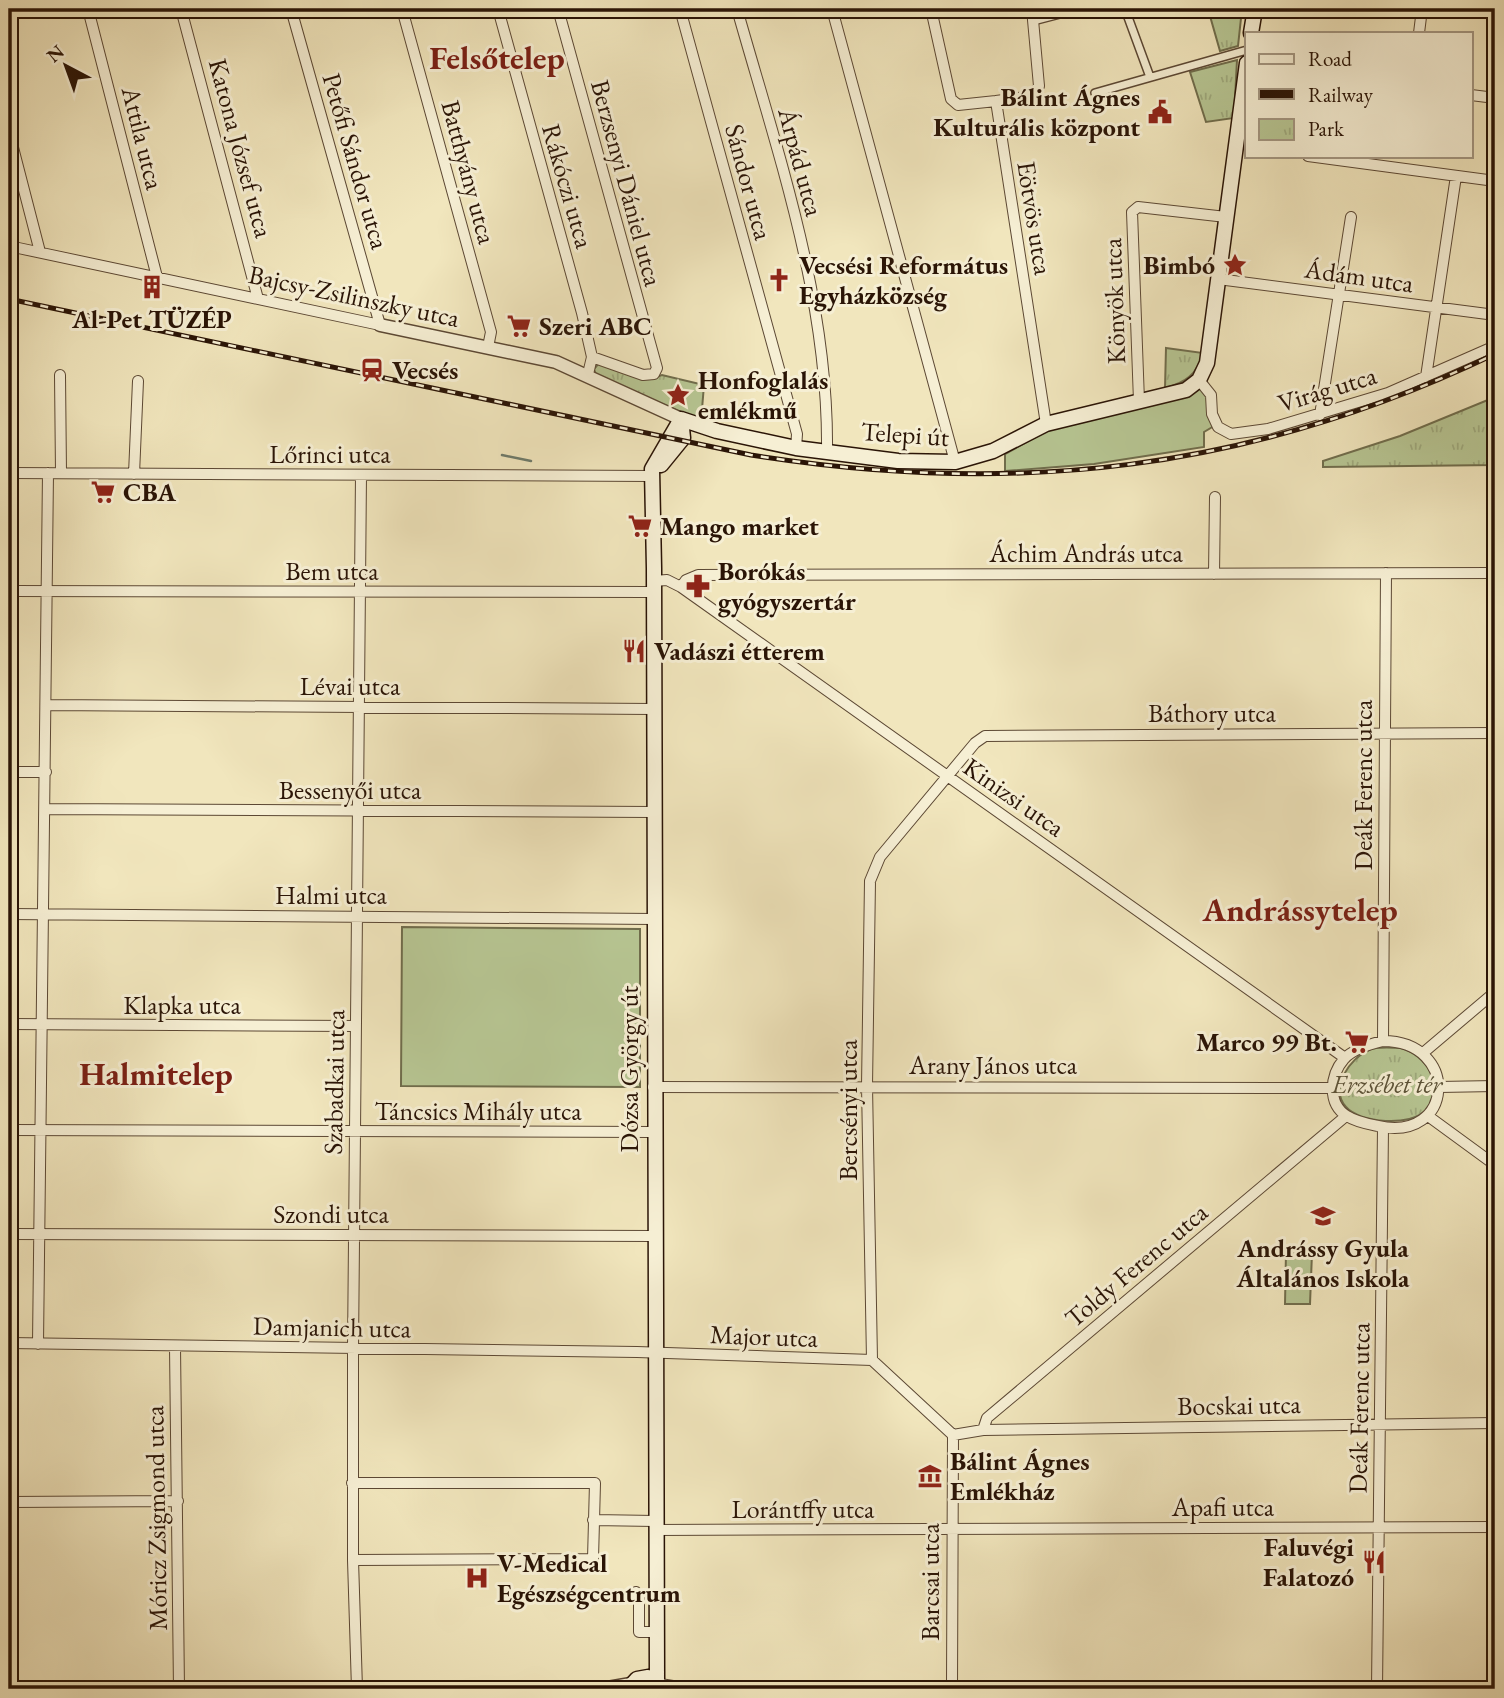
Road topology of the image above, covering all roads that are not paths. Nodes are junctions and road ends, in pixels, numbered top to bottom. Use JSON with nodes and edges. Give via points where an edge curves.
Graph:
{"nodes":[{"id":1,"x":88,"y":9,"type":"edge"},
{"id":2,"x":181,"y":9,"type":"edge"},
{"id":3,"x":291,"y":9,"type":"edge"},
{"id":4,"x":402,"y":9,"type":"edge"},
{"id":5,"x":498,"y":9,"type":"edge"},
{"id":6,"x":558,"y":9,"type":"edge"},
{"id":7,"x":680,"y":9,"type":"edge"},
{"id":8,"x":737,"y":9,"type":"edge"},
{"id":9,"x":832,"y":9,"type":"edge"},
{"id":10,"x":931,"y":9,"type":"edge"},
{"id":11,"x":1032,"y":9,"type":"edge"},
{"id":12,"x":1079,"y":9,"type":"edge"},
{"id":13,"x":1125,"y":9,"type":"edge"},
{"id":14,"x":1255,"y":9,"type":"edge"},
{"id":15,"x":1422,"y":9,"type":"edge"},
{"id":16,"x":1033,"y":21,"type":"junction"},
{"id":17,"x":1251,"y":32,"type":"edge"},
{"id":18,"x":1419,"y":32,"type":"edge"},
{"id":19,"x":1245,"y":51,"type":"edge"},
{"id":20,"x":1150,"y":77,"type":"junction"},
{"id":21,"x":1245,"y":92,"type":"edge"},
{"id":22,"x":1096,"y":93,"type":"dead end"},
{"id":23,"x":1472,"y":95,"type":"edge"},
{"id":24,"x":1495,"y":99,"type":"edge"},
{"id":25,"x":996,"y":101,"type":"junction"},
{"id":26,"x":9,"y":132,"type":"edge"},
{"id":27,"x":1241,"y":147,"type":"edge"},
{"id":28,"x":1322,"y":158,"type":"edge"},
{"id":29,"x":1402,"y":158,"type":"edge"},
{"id":30,"x":1400,"y":169,"type":"junction"},
{"id":31,"x":1456,"y":176,"type":"junction"},
{"id":32,"x":1495,"y":181,"type":"edge"},
{"id":33,"x":1226,"y":217,"type":"junction"},
{"id":34,"x":1351,"y":217,"type":"dead end"},
{"id":35,"x":9,"y":246,"type":"edge"},
{"id":36,"x":40,"y":253,"type":"junction"},
{"id":37,"x":157,"y":277,"type":"junction"},
{"id":38,"x":1218,"y":279,"type":"junction"},
{"id":39,"x":1339,"y":294,"type":"junction"},
{"id":40,"x":258,"y":299,"type":"junction"},
{"id":41,"x":1436,"y":307,"type":"junction"},
{"id":42,"x":1495,"y":315,"type":"edge"},
{"id":43,"x":380,"y":324,"type":"junction"},
{"id":44,"x":1495,"y":346,"type":"edge"},
{"id":45,"x":488,"y":347,"type":"junction"},
{"id":46,"x":592,"y":357,"type":"junction"},
{"id":47,"x":588,"y":374,"type":"junction"},
{"id":48,"x":60,"y":375,"type":"dead end"},
{"id":49,"x":1426,"y":377,"type":"junction"},
{"id":50,"x":1199,"y":380,"type":"junction"},
{"id":51,"x":138,"y":381,"type":"dead end"},
{"id":52,"x":1139,"y":401,"type":"junction"},
{"id":53,"x":1320,"y":415,"type":"junction"},
{"id":54,"x":681,"y":419,"type":"junction"},
{"id":55,"x":1046,"y":424,"type":"junction"},
{"id":56,"x":717,"y":431,"type":"junction"},
{"id":57,"x":683,"y":438,"type":"junction"},
{"id":58,"x":796,"y":448,"type":"junction"},
{"id":59,"x":827,"y":452,"type":"junction"},
{"id":60,"x":955,"y":463,"type":"junction"},
{"id":61,"x":9,"y":473,"type":"edge"},
{"id":62,"x":48,"y":473,"type":"junction"},
{"id":63,"x":61,"y":473,"type":"junction"},
{"id":64,"x":134,"y":474,"type":"junction"},
{"id":65,"x":361,"y":475,"type":"junction"},
{"id":66,"x":651,"y":476,"type":"junction"},
{"id":67,"x":1215,"y":497,"type":"dead end"},
{"id":68,"x":653,"y":506,"type":"junction"},
{"id":69,"x":1386,"y":573,"type":"junction"},
{"id":70,"x":1495,"y":573,"type":"edge"},
{"id":71,"x":1213,"y":574,"type":"junction"},
{"id":72,"x":654,"y":587,"type":"junction"},
{"id":73,"x":681,"y":587,"type":"junction"},
{"id":74,"x":48,"y":590,"type":"junction"},
{"id":75,"x":9,"y":591,"type":"edge"},
{"id":76,"x":360,"y":592,"type":"junction"},
{"id":77,"x":47,"y":705,"type":"junction"},
{"id":78,"x":359,"y":707,"type":"junction"},
{"id":79,"x":654,"y":709,"type":"junction"},
{"id":80,"x":1384,"y":733,"type":"junction"},
{"id":81,"x":1495,"y":733,"type":"edge"},
{"id":82,"x":9,"y":772,"type":"edge"},
{"id":83,"x":46,"y":772,"type":"junction"},
{"id":84,"x":947,"y":776,"type":"junction"},
{"id":85,"x":46,"y":809,"type":"junction"},
{"id":86,"x":358,"y":811,"type":"junction"},
{"id":87,"x":654,"y":812,"type":"junction"},
{"id":88,"x":9,"y":914,"type":"edge"},
{"id":89,"x":45,"y":914,"type":"junction"},
{"id":90,"x":357,"y":917,"type":"junction"},
{"id":91,"x":654,"y":919,"type":"junction"},
{"id":92,"x":1495,"y":992,"type":"edge"},
{"id":93,"x":9,"y":1024,"type":"edge"},
{"id":94,"x":44,"y":1025,"type":"junction"},
{"id":95,"x":356,"y":1027,"type":"junction"},
{"id":96,"x":1383,"y":1041,"type":"junction"},
{"id":97,"x":1423,"y":1053,"type":"junction"},
{"id":98,"x":1345,"y":1058,"type":"junction"},
{"id":99,"x":867,"y":1086,"type":"junction"},
{"id":100,"x":1495,"y":1086,"type":"edge"},
{"id":101,"x":653,"y":1087,"type":"junction"},
{"id":102,"x":1439,"y":1087,"type":"junction"},
{"id":103,"x":1332,"y":1088,"type":"junction"},
{"id":104,"x":1346,"y":1116,"type":"junction"},
{"id":105,"x":1428,"y":1116,"type":"junction"},
{"id":106,"x":1382,"y":1127,"type":"junction"},
{"id":107,"x":9,"y":1129,"type":"edge"},
{"id":108,"x":43,"y":1130,"type":"junction"},
{"id":109,"x":355,"y":1131,"type":"junction"},
{"id":110,"x":654,"y":1132,"type":"junction"},
{"id":111,"x":1495,"y":1165,"type":"edge"},
{"id":112,"x":9,"y":1234,"type":"edge"},
{"id":113,"x":42,"y":1234,"type":"junction"},
{"id":114,"x":354,"y":1235,"type":"junction"},
{"id":115,"x":654,"y":1236,"type":"junction"},
{"id":116,"x":9,"y":1343,"type":"edge"},
{"id":117,"x":38,"y":1344,"type":"junction"},
{"id":118,"x":175,"y":1347,"type":"junction"},
{"id":119,"x":353,"y":1349,"type":"junction"},
{"id":120,"x":654,"y":1353,"type":"junction"},
{"id":121,"x":872,"y":1360,"type":"junction"},
{"id":122,"x":1495,"y":1423,"type":"edge"},
{"id":123,"x":1380,"y":1424,"type":"junction"},
{"id":124,"x":983,"y":1430,"type":"junction"},
{"id":125,"x":953,"y":1435,"type":"junction"},
{"id":126,"x":352,"y":1483,"type":"junction"},
{"id":127,"x":178,"y":1501,"type":"junction"},
{"id":128,"x":9,"y":1502,"type":"edge"},
{"id":129,"x":593,"y":1520,"type":"junction"},
{"id":130,"x":655,"y":1525,"type":"junction"},
{"id":131,"x":1495,"y":1527,"type":"edge"},
{"id":132,"x":1378,"y":1528,"type":"junction"},
{"id":133,"x":951,"y":1530,"type":"junction"},
{"id":134,"x":353,"y":1560,"type":"junction"},
{"id":135,"x":636,"y":1592,"type":"dead end"},
{"id":136,"x":656,"y":1636,"type":"junction"},
{"id":137,"x":633,"y":1683,"type":"edge"},
{"id":138,"x":660,"y":1685,"type":"edge"},
{"id":139,"x":952,"y":1687,"type":"junction"},
{"id":140,"x":1055,"y":1688,"type":"edge"},
{"id":141,"x":178,"y":1689,"type":"edge"},
{"id":142,"x":357,"y":1689,"type":"edge"},
{"id":143,"x":602,"y":1689,"type":"edge"},
{"id":144,"x":692,"y":1689,"type":"edge"},
{"id":145,"x":730,"y":1689,"type":"edge"},
{"id":146,"x":1377,"y":1689,"type":"edge"},
{"id":147,"x":1495,"y":1689,"type":"edge"}],
"edges":[{"from":1,"to":37,"type":"street","name":"Attila utca"},
{"from":2,"to":40,"type":"street","name":"Katona József utca"},
{"from":3,"to":43,"type":"street","name":"Petőfi Sándor utca"},
{"from":4,"to":45,"type":"street","name":"Batthyány utca","via":[[491,331]]},
{"from":5,"to":46,"type":"street","name":"Rákóczi utca"},
{"from":6,"to":46,"type":"street","name":"Berzsenyi Dániel utca","via":[[657,368],[654,374],[643,375]]},
{"from":7,"to":58,"type":"street","name":"Sándor utca","via":[[793,421]]},
{"from":8,"to":59,"type":"street","name":"Árpád utca","via":[[820,322]]},
{"from":9,"to":60,"type":"street"},
{"from":10,"to":25,"type":"street","via":[[951,99],[958,104]]},
{"from":11,"to":16,"type":"street"},
{"from":12,"to":16,"type":"street"},
{"from":13,"to":20,"type":"street"},
{"from":14,"to":17,"type":"main road"},
{"from":15,"to":18,"type":"street"},
{"from":16,"to":25,"type":"street","via":[[1040,86],[1037,92]]},
{"from":19,"to":20,"type":"street"},
{"from":20,"to":22,"type":"street"},
{"from":21,"to":27,"type":"main road"},
{"from":23,"to":24,"type":"street"},
{"from":25,"to":55,"type":"street","name":"Eötvös utca"},
{"from":26,"to":36,"type":"street"},
{"from":27,"to":33,"type":"main road"},
{"from":28,"to":30,"type":"street"},
{"from":29,"to":30,"type":"street"},
{"from":30,"to":31,"type":"street"},
{"from":31,"to":32,"type":"street"},
{"from":31,"to":41,"type":"street"},
{"from":33,"to":38,"type":"main road"},
{"from":33,"to":52,"type":"street","name":"Könyök utca","via":[[1138,207],[1132,212]]},
{"from":34,"to":39,"type":"street"},
{"from":35,"to":36,"type":"street","name":"Bajcsy-Zsilinszky utca"},
{"from":36,"to":37,"type":"street","name":"Bajcsy-Zsilinszky utca"},
{"from":37,"to":40,"type":"street","name":"Bajcsy-Zsilinszky utca"},
{"from":38,"to":39,"type":"street","name":"Ádám utca"},
{"from":38,"to":50,"type":"main road","via":[[1210,348]]},
{"from":39,"to":41,"type":"street","name":"Ádám utca"},
{"from":39,"to":53,"type":"street"},
{"from":40,"to":43,"type":"street","name":"Bajcsy-Zsilinszky utca"},
{"from":41,"to":42,"type":"street","name":"Ádám utca"},
{"from":41,"to":49,"type":"street"},
{"from":43,"to":45,"type":"street","name":"Bajcsy-Zsilinszky utca"},
{"from":44,"to":49,"type":"street","name":"Virág utca"},
{"from":45,"to":47,"type":"street","name":"Bajcsy-Zsilinszky utca"},
{"from":46,"to":47,"type":"street","name":"Rákóczi utca"},
{"from":47,"to":54,"type":"street","name":"Bajcsy-Zsilinszky utca"},
{"from":48,"to":63,"type":"street"},
{"from":49,"to":53,"type":"street","name":"Virág utca"},
{"from":50,"to":52,"type":"main road","name":"Telepi út","via":[[1177,393]]},
{"from":50,"to":53,"type":"street","name":"Virág utca","via":[[1211,395],[1212,414],[1226,434]]},
{"from":51,"to":64,"type":"street"},
{"from":52,"to":55,"type":"main road","name":"Telepi út"},
{"from":54,"to":56,"type":"main road","name":"Telepi út"},
{"from":54,"to":57,"type":"main road"},
{"from":54,"to":66,"type":"main road","name":"Dózsa György út","via":[[658,454]]},
{"from":55,"to":60,"type":"main road","name":"Telepi út","via":[[993,451]]},
{"from":56,"to":57,"type":"main road"},
{"from":56,"to":58,"type":"main road","name":"Telepi út"},
{"from":57,"to":68,"type":"main road","name":"Dózsa György út","via":[[660,468]]},
{"from":58,"to":59,"type":"main road","name":"Telepi út"},
{"from":59,"to":60,"type":"main road","name":"Telepi út"},
{"from":61,"to":62,"type":"street","name":"Lőrinci utca"},
{"from":62,"to":63,"type":"street","name":"Lőrinci utca"},
{"from":62,"to":74,"type":"street"},
{"from":63,"to":64,"type":"street","name":"Lőrinci utca"},
{"from":64,"to":65,"type":"street","name":"Lőrinci utca"},
{"from":65,"to":66,"type":"street","name":"Lőrinci utca"},
{"from":65,"to":76,"type":"street","name":"Szabadkai utca"},
{"from":66,"to":68,"type":"main road","name":"Dózsa György út"},
{"from":67,"to":71,"type":"street"},
{"from":68,"to":72,"type":"main road","name":"Dózsa György út"},
{"from":69,"to":70,"type":"street","name":"Áchim András utca"},
{"from":69,"to":71,"type":"street","name":"Áchim András utca"},
{"from":69,"to":80,"type":"street","name":"Deák Ferenc utca"},
{"from":71,"to":73,"type":"street","name":"Áchim András utca","via":[[698,575]]},
{"from":72,"to":73,"type":"street","name":"Kinizsi utca","via":[[667,580]]},
{"from":72,"to":76,"type":"street","name":"Bem utca"},
{"from":72,"to":79,"type":"main road","name":"Dózsa György út"},
{"from":73,"to":84,"type":"street","name":"Kinizsi utca"},
{"from":74,"to":75,"type":"street","name":"Bem utca"},
{"from":74,"to":76,"type":"street","name":"Bem utca"},
{"from":74,"to":77,"type":"street"},
{"from":76,"to":78,"type":"street","name":"Szabadkai utca"},
{"from":77,"to":78,"type":"street","name":"Lévai utca"},
{"from":77,"to":83,"type":"street"},
{"from":78,"to":79,"type":"street","name":"Lévai utca"},
{"from":78,"to":86,"type":"street","name":"Szabadkai utca"},
{"from":79,"to":87,"type":"main road","name":"Dózsa György út"},
{"from":80,"to":81,"type":"street","name":"Báthory utca"},
{"from":80,"to":84,"type":"street","name":"Báthory utca","via":[[992,735],[979,738]]},
{"from":80,"to":96,"type":"street","name":"Deák Ferenc utca"},
{"from":82,"to":83,"type":"street"},
{"from":83,"to":85,"type":"street"},
{"from":84,"to":98,"type":"street","name":"Kinizsi utca"},
{"from":84,"to":99,"type":"street","name":"Bercsényi utca","via":[[871,872]]},
{"from":85,"to":86,"type":"street","name":"Bessenyői utca"},
{"from":85,"to":89,"type":"street"},
{"from":86,"to":87,"type":"street","name":"Bessenyői utca"},
{"from":86,"to":90,"type":"street","name":"Szabadkai utca"},
{"from":87,"to":91,"type":"main road","name":"Dózsa György út"},
{"from":88,"to":89,"type":"street","name":"Halmi utca"},
{"from":89,"to":90,"type":"street","name":"Halmi utca"},
{"from":89,"to":94,"type":"street"},
{"from":90,"to":91,"type":"street","name":"Halmi utca"},
{"from":90,"to":95,"type":"street","name":"Szabadkai utca"},
{"from":91,"to":101,"type":"main road","name":"Dózsa György út"},
{"from":92,"to":97,"type":"street"},
{"from":93,"to":94,"type":"street","name":"Klapka utca"},
{"from":94,"to":95,"type":"street","name":"Klapka utca"},
{"from":94,"to":108,"type":"street"},
{"from":95,"to":109,"type":"street","name":"Szabadkai utca"},
{"from":96,"to":97,"type":"street","via":[[1407,1042]]},
{"from":96,"to":98,"type":"street"},
{"from":97,"to":102,"type":"street","via":[[1434,1068]]},
{"from":98,"to":103,"type":"street"},
{"from":99,"to":101,"type":"street","name":"Arany János utca"},
{"from":99,"to":103,"type":"street","name":"Arany János utca"},
{"from":99,"to":121,"type":"street","name":"Bercsényi utca"},
{"from":100,"to":102,"type":"street"},
{"from":101,"to":110,"type":"main road","name":"Dózsa György út"},
{"from":102,"to":105,"type":"street"},
{"from":103,"to":104,"type":"street"},
{"from":104,"to":106,"type":"street"},
{"from":104,"to":124,"type":"street","name":"Toldy Ferenc utca","via":[[987,1418]]},
{"from":105,"to":106,"type":"street","via":[[1413,1127]]},
{"from":105,"to":111,"type":"street"},
{"from":106,"to":123,"type":"street","name":"Deák Ferenc utca"},
{"from":107,"to":108,"type":"street","name":"Táncsics Mihály utca"},
{"from":108,"to":109,"type":"street","name":"Táncsics Mihály utca"},
{"from":108,"to":113,"type":"street"},
{"from":109,"to":110,"type":"street","name":"Táncsics Mihály utca"},
{"from":109,"to":114,"type":"street","name":"Szabadkai utca"},
{"from":110,"to":115,"type":"main road","name":"Dózsa György út"},
{"from":112,"to":113,"type":"street","name":"Szondi utca"},
{"from":113,"to":114,"type":"street","name":"Szondi utca"},
{"from":113,"to":117,"type":"street"},
{"from":114,"to":115,"type":"street","name":"Szondi utca"},
{"from":114,"to":119,"type":"street","name":"Szabadkai utca"},
{"from":115,"to":120,"type":"main road","name":"Dózsa György út"},
{"from":116,"to":117,"type":"street","name":"Damjanich utca"},
{"from":117,"to":118,"type":"street","name":"Damjanich utca"},
{"from":118,"to":119,"type":"street","name":"Damjanich utca"},
{"from":118,"to":127,"type":"street","name":"Móricz Zsigmond utca"},
{"from":119,"to":120,"type":"street","name":"Damjanich utca"},
{"from":119,"to":126,"type":"street","name":"Szabadkai utca"},
{"from":120,"to":121,"type":"street","name":"Major utca"},
{"from":120,"to":130,"type":"main road","name":"Dózsa György út"},
{"from":121,"to":125,"type":"street"},
{"from":122,"to":123,"type":"street","name":"Bocskai utca"},
{"from":123,"to":124,"type":"street","name":"Bocskai utca"},
{"from":123,"to":132,"type":"street","name":"Deák Ferenc utca"},
{"from":124,"to":125,"type":"street"},
{"from":125,"to":133,"type":"street","name":"Barcsai utca"},
{"from":126,"to":129,"type":"street","via":[[595,1483]]},
{"from":126,"to":134,"type":"street","name":"Szabadkai utca"},
{"from":127,"to":128,"type":"street"},
{"from":127,"to":141,"type":"street","name":"Móricz Zsigmond utca"},
{"from":129,"to":130,"type":"street","name":"Lorántffy utca"},
{"from":129,"to":134,"type":"street","via":[[593,1559]]},
{"from":130,"to":133,"type":"street","name":"Lorántffy utca"},
{"from":130,"to":136,"type":"main road","name":"Dózsa György út"},
{"from":131,"to":132,"type":"street","name":"Apafi utca"},
{"from":132,"to":133,"type":"street","name":"Apafi utca"},
{"from":132,"to":146,"type":"street","name":"Deák Ferenc utca"},
{"from":133,"to":139,"type":"street","name":"Barcsai utca"},
{"from":134,"to":142,"type":"street","name":"Szabadkai utca"},
{"from":135,"to":136,"type":"street","via":[[639,1632]]},
{"from":136,"to":137,"type":"main road","name":"Dózsa György út"},
{"from":136,"to":138,"type":"main road","name":"Dózsa György út"},
{"from":137,"to":138,"type":"main road"},
{"from":137,"to":143,"type":"street"},
{"from":138,"to":144,"type":"street"},
{"from":139,"to":140,"type":"street"},
{"from":139,"to":145,"type":"street"},
{"from":140,"to":146,"type":"street"},
{"from":146,"to":147,"type":"street"}]}
